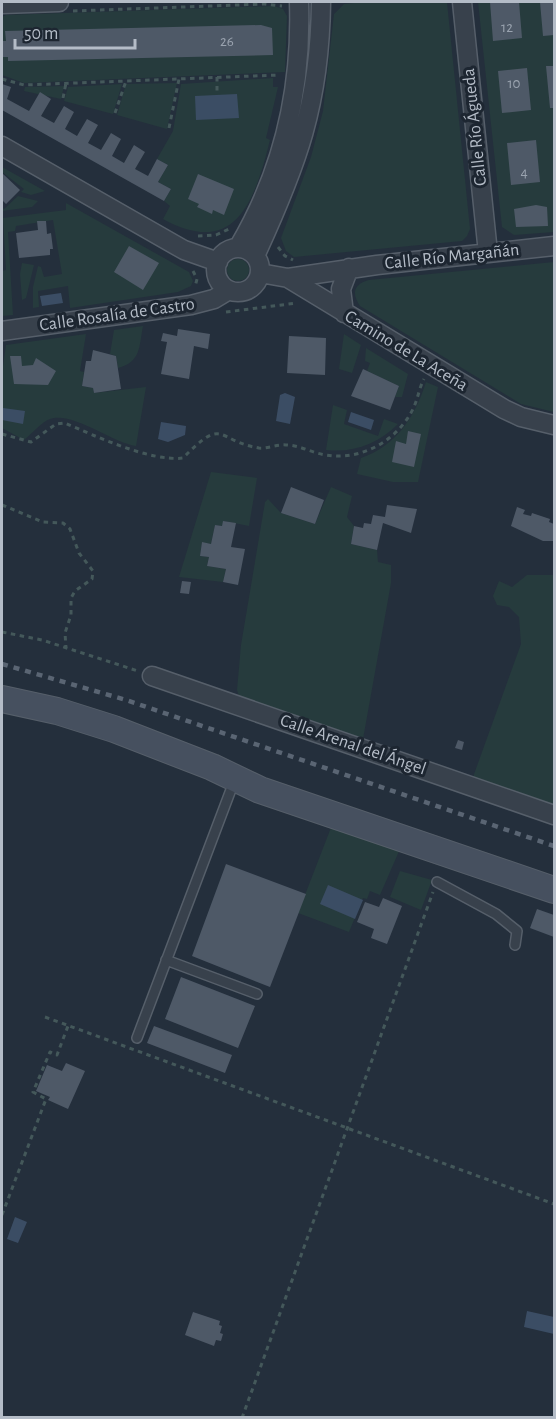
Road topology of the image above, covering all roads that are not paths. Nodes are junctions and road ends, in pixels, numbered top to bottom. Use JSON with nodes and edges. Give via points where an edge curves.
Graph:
{"nodes":[{"id":1,"x":321,"y":2,"type":"edge"},
{"id":2,"x":462,"y":2,"type":"edge"},
{"id":3,"x":2,"y":4,"type":"edge"},
{"id":4,"x":61,"y":6,"type":"edge"},
{"id":5,"x":293,"y":6,"type":"edge"},
{"id":6,"x":2,"y":146,"type":"edge"},
{"id":7,"x":555,"y":246,"type":"edge"},
{"id":8,"x":238,"y":248,"type":"junction"},
{"id":9,"x":488,"y":253,"type":"junction"},
{"id":10,"x":218,"y":262,"type":"junction"},
{"id":11,"x":258,"y":265,"type":"junction"},
{"id":12,"x":349,"y":268,"type":"junction"},
{"id":13,"x":288,"y":278,"type":"junction"},
{"id":14,"x":229,"y":290,"type":"junction"},
{"id":15,"x":344,"y":313,"type":"junction"},
{"id":16,"x":2,"y":331,"type":"edge"},
{"id":17,"x":555,"y":426,"type":"edge"},
{"id":18,"x":152,"y":676,"type":"road end"},
{"id":19,"x":6,"y":704,"type":"edge"},
{"id":20,"x":235,"y":779,"type":"junction"},
{"id":21,"x":555,"y":815,"type":"edge"},
{"id":22,"x":437,"y":882,"type":"road end"},
{"id":23,"x":555,"y":890,"type":"edge"},
{"id":24,"x":515,"y":945,"type":"dead end"},
{"id":25,"x":166,"y":960,"type":"junction"},
{"id":26,"x":257,"y":994,"type":"dead end"},
{"id":27,"x":137,"y":1038,"type":"dead end"}],
"edges":[{"from":1,"to":11,"type":"street","via":[[318,71],[304,136]]},
{"from":2,"to":9,"type":"street","name":"Calle Río Águeda"},
{"from":3,"to":4,"type":"street"},
{"from":5,"to":8,"type":"street","via":[[299,68],[292,107],[264,199]]},
{"from":6,"to":10,"type":"street","via":[[184,249]]},
{"from":7,"to":9,"type":"street","name":"Calle Río Margañán"},
{"from":8,"to":10,"type":"street"},
{"from":8,"to":11,"type":"street"},
{"from":9,"to":12,"type":"street","name":"Calle Río Margañán"},
{"from":10,"to":14,"type":"street","via":[[216,273]]},
{"from":11,"to":13,"type":"street","name":"Camino de La Aceña"},
{"from":11,"to":14,"type":"street","via":[[254,285],[242,292]]},
{"from":12,"to":13,"type":"street","name":"Calle Río Margañán"},
{"from":12,"to":15,"type":"street","via":[[341,289]]},
{"from":13,"to":15,"type":"street","name":"Camino de La Aceña"},
{"from":14,"to":16,"type":"street","name":"Calle Rosalía de Castro","via":[[191,305]]},
{"from":15,"to":17,"type":"street","name":"Camino de La Aceña","via":[[504,409]]},
{"from":18,"to":21,"type":"street","name":"Calle Arenal del Ángel"},
{"from":19,"to":20,"type":"street","via":[[114,729]]},
{"from":20,"to":23,"type":"street"},
{"from":20,"to":25,"type":"lane"},
{"from":22,"to":24,"type":"lane","via":[[496,914],[517,931]]},
{"from":25,"to":26,"type":"lane"},
{"from":25,"to":27,"type":"lane"}]}
